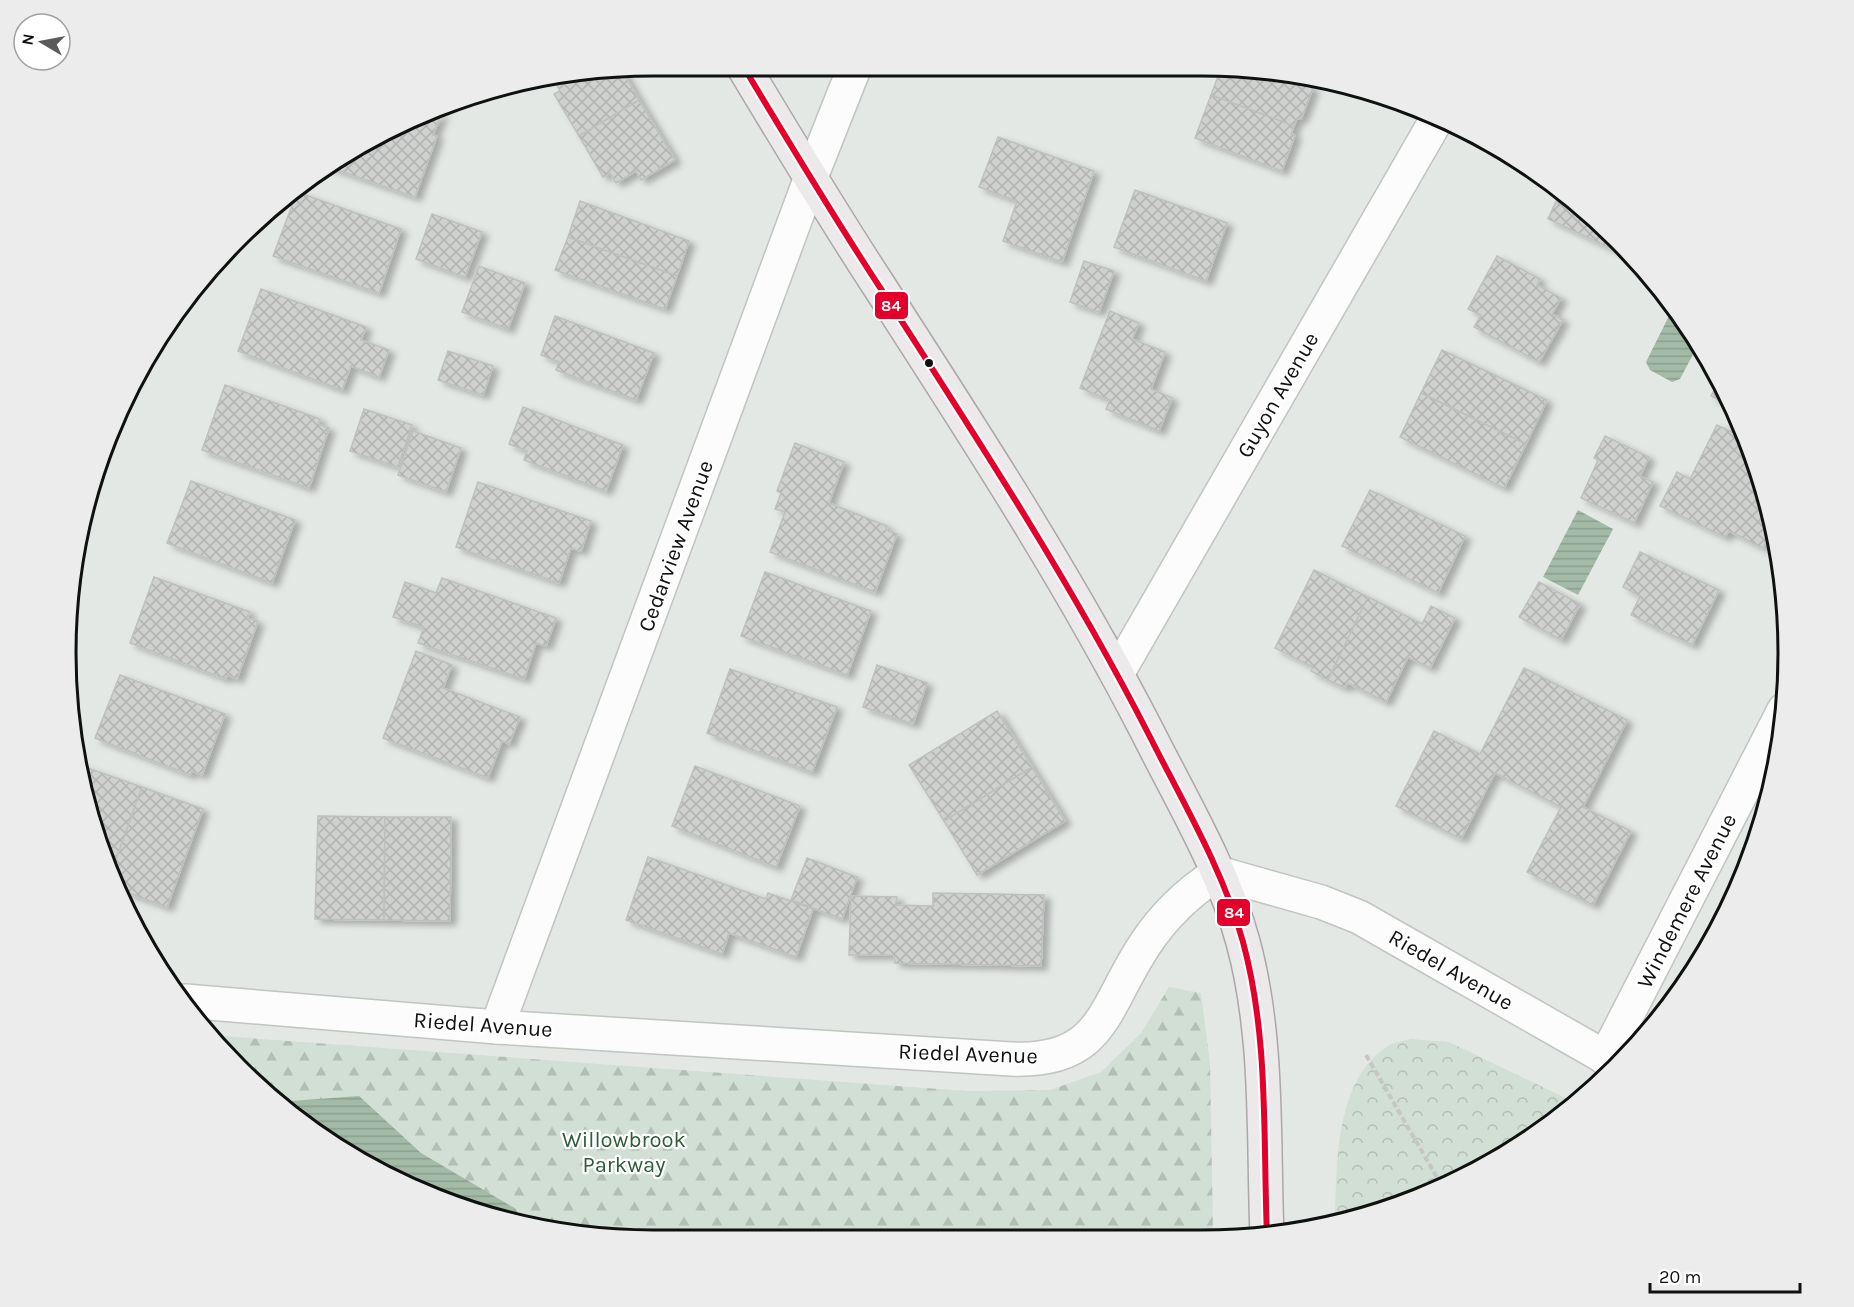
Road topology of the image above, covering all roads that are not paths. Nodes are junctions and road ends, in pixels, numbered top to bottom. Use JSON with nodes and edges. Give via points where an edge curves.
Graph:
{"nodes":[{"id":1,"x":748,"y":76,"type":"edge"},
{"id":2,"x":851,"y":76,"type":"edge"},
{"id":3,"x":1433,"y":126,"type":"edge"},
{"id":4,"x":811,"y":177,"type":"junction"},
{"id":5,"x":1117,"y":674,"type":"junction"},
{"id":6,"x":1772,"y":734,"type":"edge"},
{"id":7,"x":1218,"y":873,"type":"junction"},
{"id":8,"x":194,"y":1002,"type":"edge"},
{"id":9,"x":497,"y":1027,"type":"junction"},
{"id":10,"x":1612,"y":1058,"type":"edge"},
{"id":11,"x":1611,"y":1061,"type":"edge"},
{"id":12,"x":1267,"y":1227,"type":"edge"}],
"edges":[{"from":1,"to":4,"type":"main road"},
{"from":2,"to":4,"type":"street","name":"Cedarview Avenue"},
{"from":3,"to":5,"type":"street","name":"Guyon Avenue"},
{"from":4,"to":5,"type":"main road","via":[[989,455]]},
{"from":4,"to":9,"type":"street","name":"Cedarview Avenue"},
{"from":5,"to":7,"type":"main road"},
{"from":6,"to":10,"type":"street","name":"Windemere Avenue"},
{"from":7,"to":9,"type":"street","name":"Riedel Avenue","via":[[1179,902],[1160,924],[1092,1035],[1066,1053],[1049,1058],[1011,1059]]},
{"from":7,"to":11,"type":"street","name":"Riedel Avenue","via":[[1341,909]]},
{"from":7,"to":12,"type":"main road","via":[[1244,945],[1257,1018]]},
{"from":8,"to":9,"type":"street","name":"Riedel Avenue"}]}
